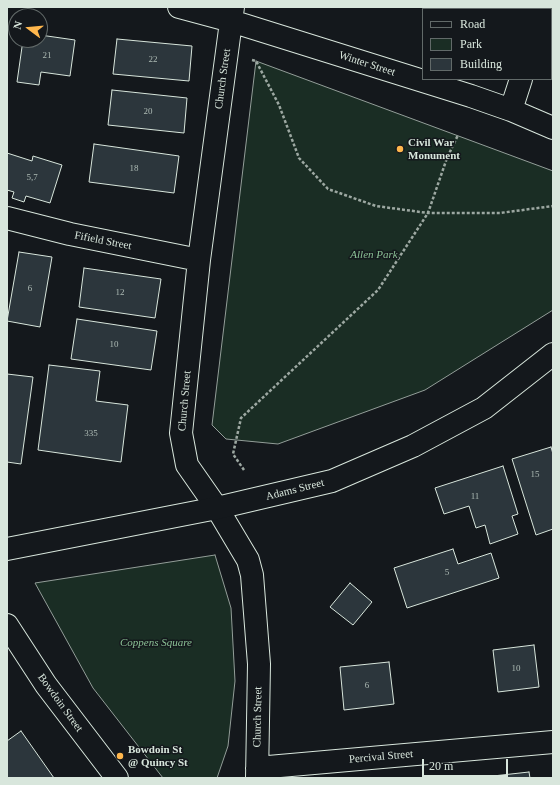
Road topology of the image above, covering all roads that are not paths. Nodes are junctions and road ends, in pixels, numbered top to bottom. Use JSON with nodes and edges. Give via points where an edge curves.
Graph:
{"nodes":[{"id":1,"x":179,"y":7,"type":"edge"},
{"id":2,"x":232,"y":14,"type":"edge"},
{"id":3,"x":422,"y":79,"type":"edge"},
{"id":4,"x":424,"y":80,"type":"edge"},
{"id":5,"x":521,"y":80,"type":"edge"},
{"id":6,"x":511,"y":110,"type":"junction"},
{"id":7,"x":553,"y":128,"type":"edge"},
{"id":8,"x":7,"y":218,"type":"edge"},
{"id":9,"x":199,"y":260,"type":"junction"},
{"id":10,"x":553,"y":354,"type":"edge"},
{"id":11,"x":217,"y":508,"type":"junction"},
{"id":12,"x":7,"y":549,"type":"edge"},
{"id":13,"x":7,"y":625,"type":"edge"},
{"id":14,"x":553,"y":742,"type":"edge"},
{"id":15,"x":257,"y":773,"type":"edge"},
{"id":16,"x":117,"y":778,"type":"edge"}],
"edges":[{"from":1,"to":2,"type":"street","name":"Winter Street"},
{"from":2,"to":3,"type":"street","name":"Winter Street"},
{"from":2,"to":9,"type":"street","name":"Church Street"},
{"from":4,"to":6,"type":"street","name":"Winter Street"},
{"from":5,"to":6,"type":"street"},
{"from":6,"to":7,"type":"street","name":"Winter Street"},
{"from":8,"to":9,"type":"street","name":"Fifield Street","via":[[70,234]]},
{"from":9,"to":11,"type":"street","name":"Church Street","via":[[182,433],[187,465]]},
{"from":10,"to":11,"type":"street","name":"Adams Street","via":[[484,408],[413,446],[332,481]]},
{"from":11,"to":12,"type":"street","name":"Adams Street"},
{"from":11,"to":15,"type":"street","name":"Church Street","via":[[248,560],[252,575],[259,664]]},
{"from":13,"to":16,"type":"street","name":"Bowdoin Street","via":[[46,685]]},
{"from":14,"to":15,"type":"street","name":"Percival Street"}]}
